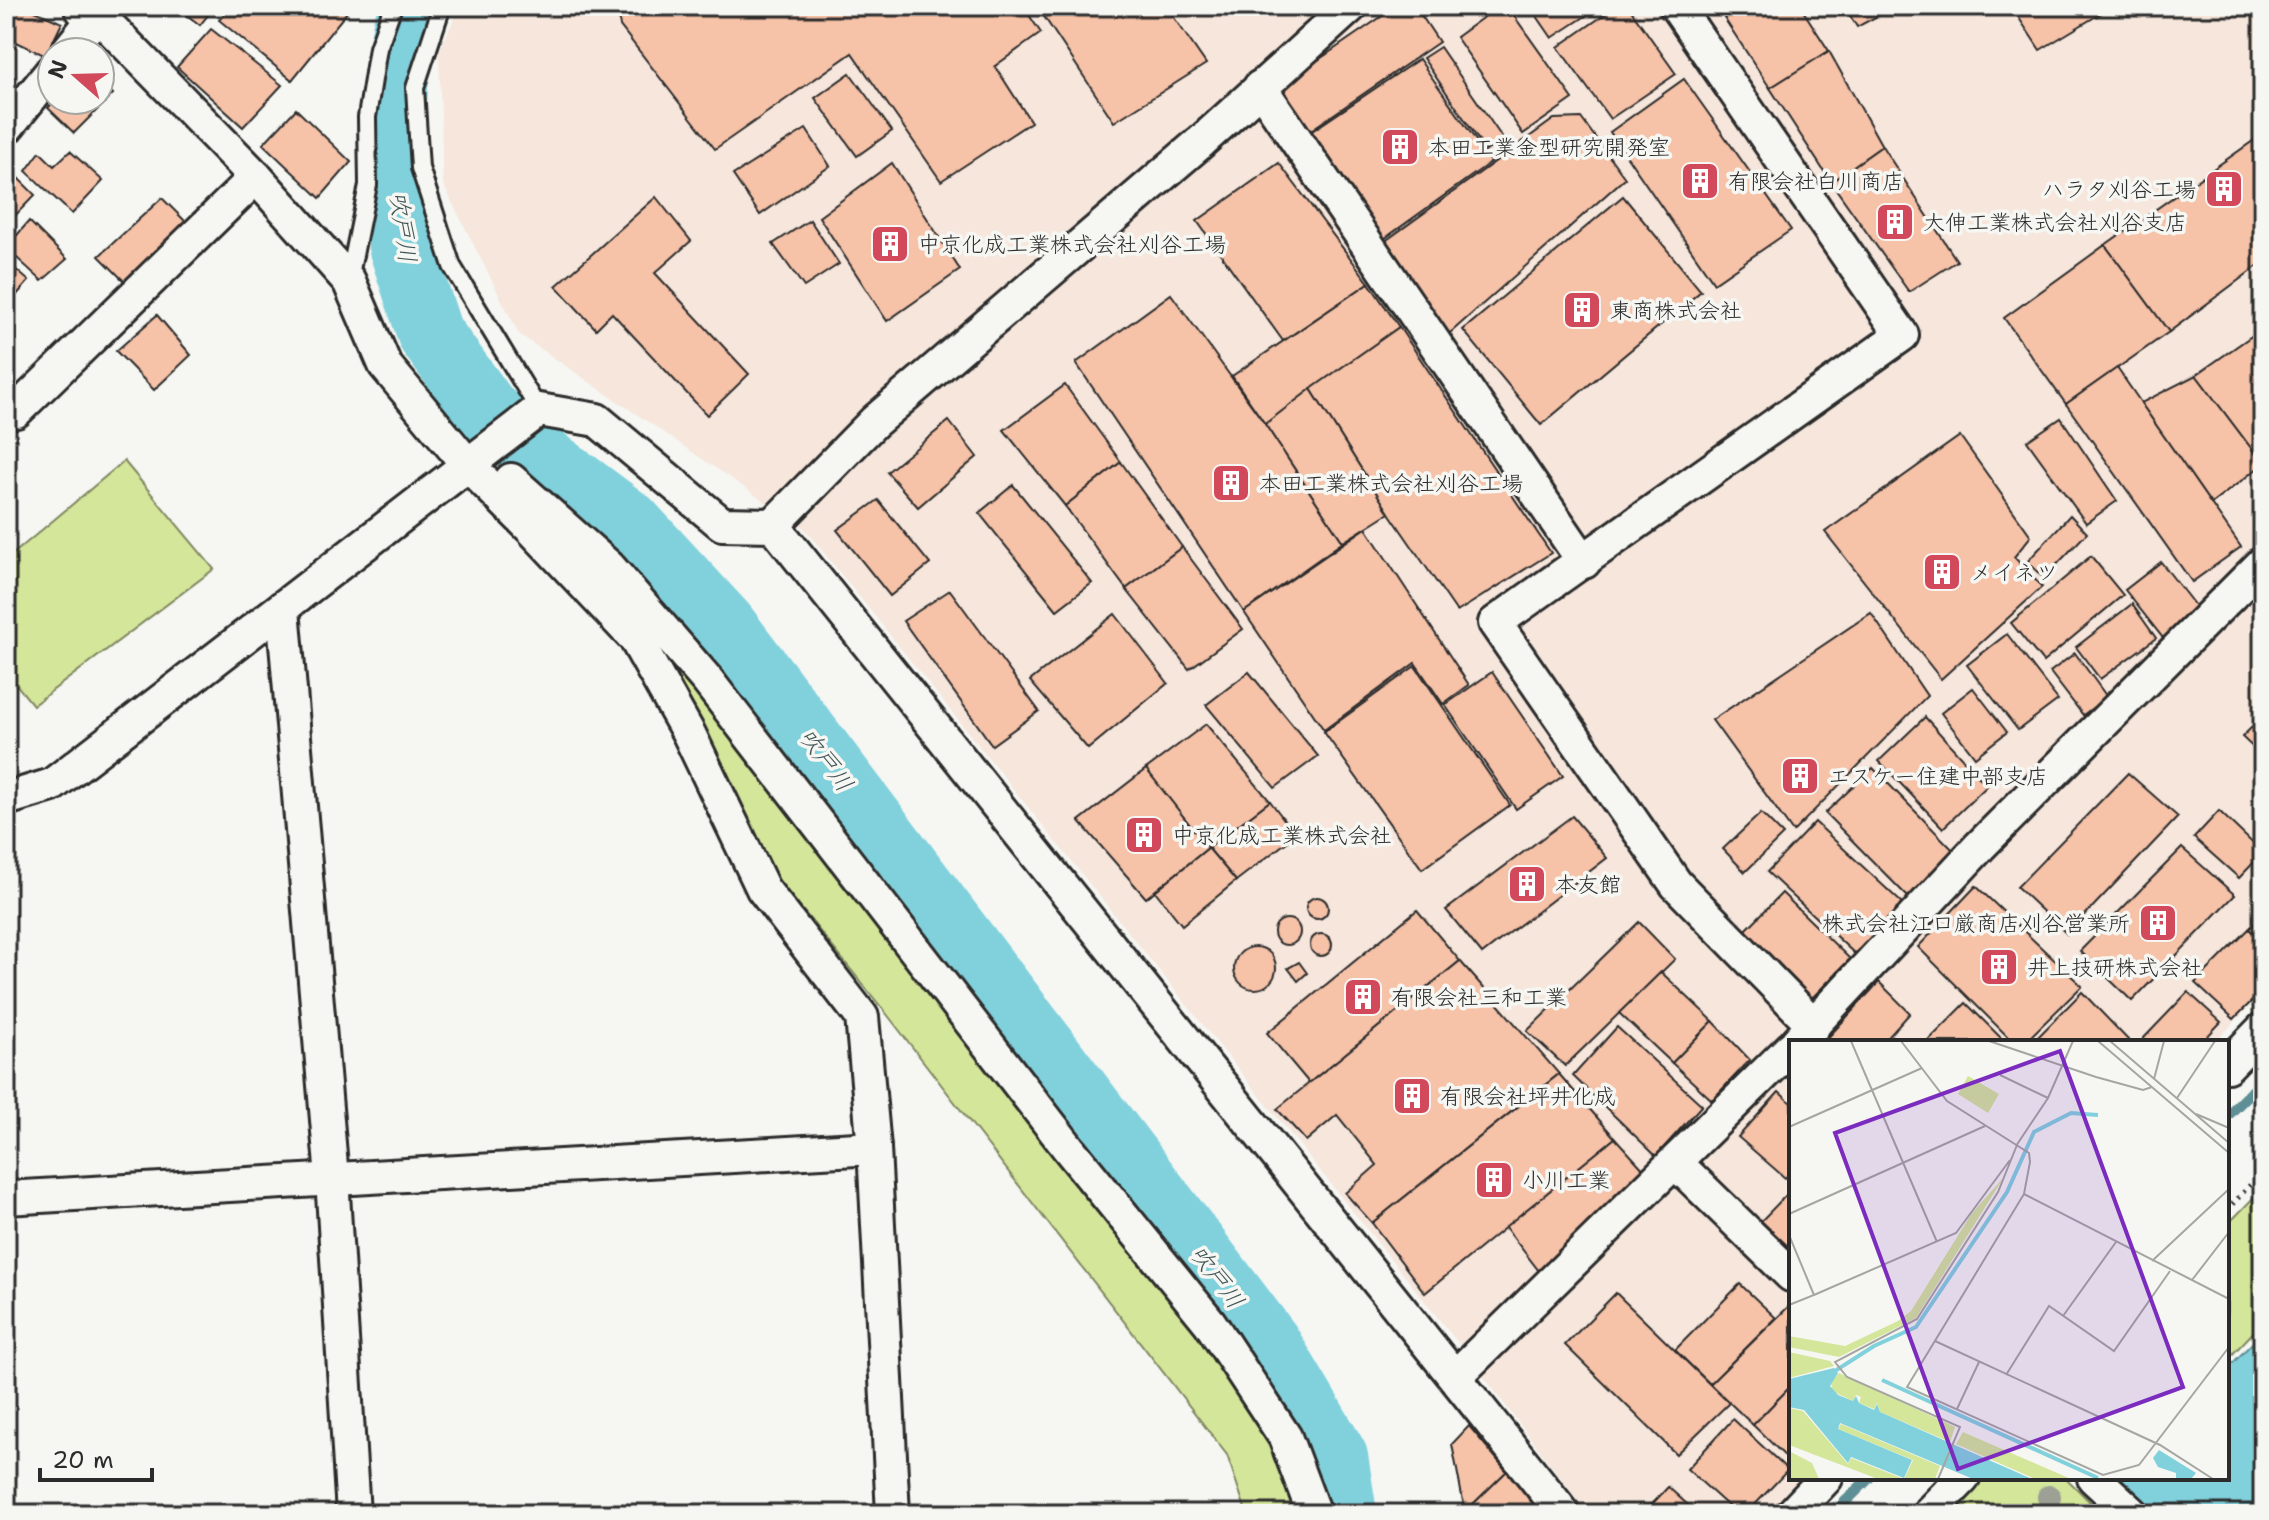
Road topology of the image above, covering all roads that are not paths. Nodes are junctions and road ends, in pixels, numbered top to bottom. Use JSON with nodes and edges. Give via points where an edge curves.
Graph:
{"nodes":[{"id":1,"x":393,"y":6,"type":"edge"},
{"id":2,"x":442,"y":6,"type":"edge"},
{"id":3,"x":1351,"y":6,"type":"edge"},
{"id":4,"x":1676,"y":6,"type":"edge"},
{"id":5,"x":96,"y":9,"type":"edge"},
{"id":6,"x":78,"y":36,"type":"edge"},
{"id":7,"x":1260,"y":87,"type":"junction"},
{"id":8,"x":36,"y":91,"type":"edge"},
{"id":9,"x":6,"y":128,"type":"edge"},
{"id":10,"x":256,"y":177,"type":"junction"},
{"id":11,"x":349,"y":281,"type":"junction"},
{"id":12,"x":539,"y":410,"type":"junction"},
{"id":13,"x":16,"y":411,"type":"dead end"},
{"id":14,"x":467,"y":464,"type":"junction"},
{"id":15,"x":773,"y":525,"type":"junction"},
{"id":16,"x":1584,"y":562,"type":"junction"},
{"id":17,"x":2263,"y":563,"type":"edge"},
{"id":18,"x":283,"y":609,"type":"junction"},
{"id":19,"x":6,"y":799,"type":"edge"},
{"id":20,"x":2263,"y":1029,"type":"edge"},
{"id":21,"x":1805,"y":1034,"type":"edge"},
{"id":22,"x":1789,"y":1050,"type":"edge"},
{"id":23,"x":2229,"y":1064,"type":"edge"},
{"id":24,"x":874,"y":1148,"type":"junction"},
{"id":25,"x":1676,"y":1163,"type":"junction"},
{"id":26,"x":332,"y":1178,"type":"junction"},
{"id":27,"x":6,"y":1198,"type":"edge"},
{"id":28,"x":1789,"y":1273,"type":"edge"},
{"id":29,"x":1456,"y":1376,"type":"junction"},
{"id":30,"x":1824,"y":1480,"type":"edge"},
{"id":31,"x":1961,"y":1480,"type":"edge"},
{"id":32,"x":2096,"y":1480,"type":"edge"},
{"id":33,"x":353,"y":1514,"type":"edge"},
{"id":34,"x":893,"y":1514,"type":"edge"},
{"id":35,"x":1314,"y":1514,"type":"edge"},
{"id":36,"x":1564,"y":1514,"type":"edge"},
{"id":37,"x":1792,"y":1514,"type":"edge"},
{"id":38,"x":1928,"y":1514,"type":"edge"},
{"id":39,"x":2133,"y":1514,"type":"edge"}],
"edges":[{"from":1,"to":11,"type":"lane","via":[[378,48],[367,117],[368,185]]},
{"from":2,"to":12,"type":"lane","via":[[415,88],[420,168],[452,266]]},
{"from":3,"to":7,"type":"street"},
{"from":4,"to":16,"type":"street","via":[[1902,335]]},
{"from":5,"to":6,"type":"street"},
{"from":5,"to":10,"type":"street"},
{"from":7,"to":15,"type":"street","via":[[874,422]]},
{"from":7,"to":16,"type":"street"},
{"from":8,"to":9,"type":"street"},
{"from":10,"to":11,"type":"street"},
{"from":10,"to":13,"type":"street"},
{"from":11,"to":14,"type":"street","via":[[385,365]]},
{"from":12,"to":14,"type":"street"},
{"from":12,"to":15,"type":"street","via":[[597,420],[722,524]]},
{"from":14,"to":18,"type":"street"},
{"from":14,"to":24,"type":"street","via":[[635,638],[689,734],[763,889],[862,1017]]},
{"from":14,"to":35,"type":"street","via":[[509,478],[609,567],[707,680],[1210,1323],[1285,1437]]},
{"from":15,"to":29,"type":"street"},
{"from":16,"to":21,"type":"street","via":[[1495,623],[1676,884]]},
{"from":17,"to":21,"type":"street","via":[[1980,846]]},
{"from":18,"to":19,"type":"street","via":[[52,785]]},
{"from":18,"to":26,"type":"street"},
{"from":20,"to":23,"type":"street"},
{"from":22,"to":25,"type":"street"},
{"from":24,"to":26,"type":"street"},
{"from":24,"to":34,"type":"street"},
{"from":25,"to":28,"type":"street"},
{"from":25,"to":29,"type":"street"},
{"from":26,"to":27,"type":"street"},
{"from":26,"to":33,"type":"street"},
{"from":29,"to":36,"type":"street"},
{"from":30,"to":37,"type":"street"},
{"from":31,"to":38,"type":"street"},
{"from":32,"to":39,"type":"street"}]}
